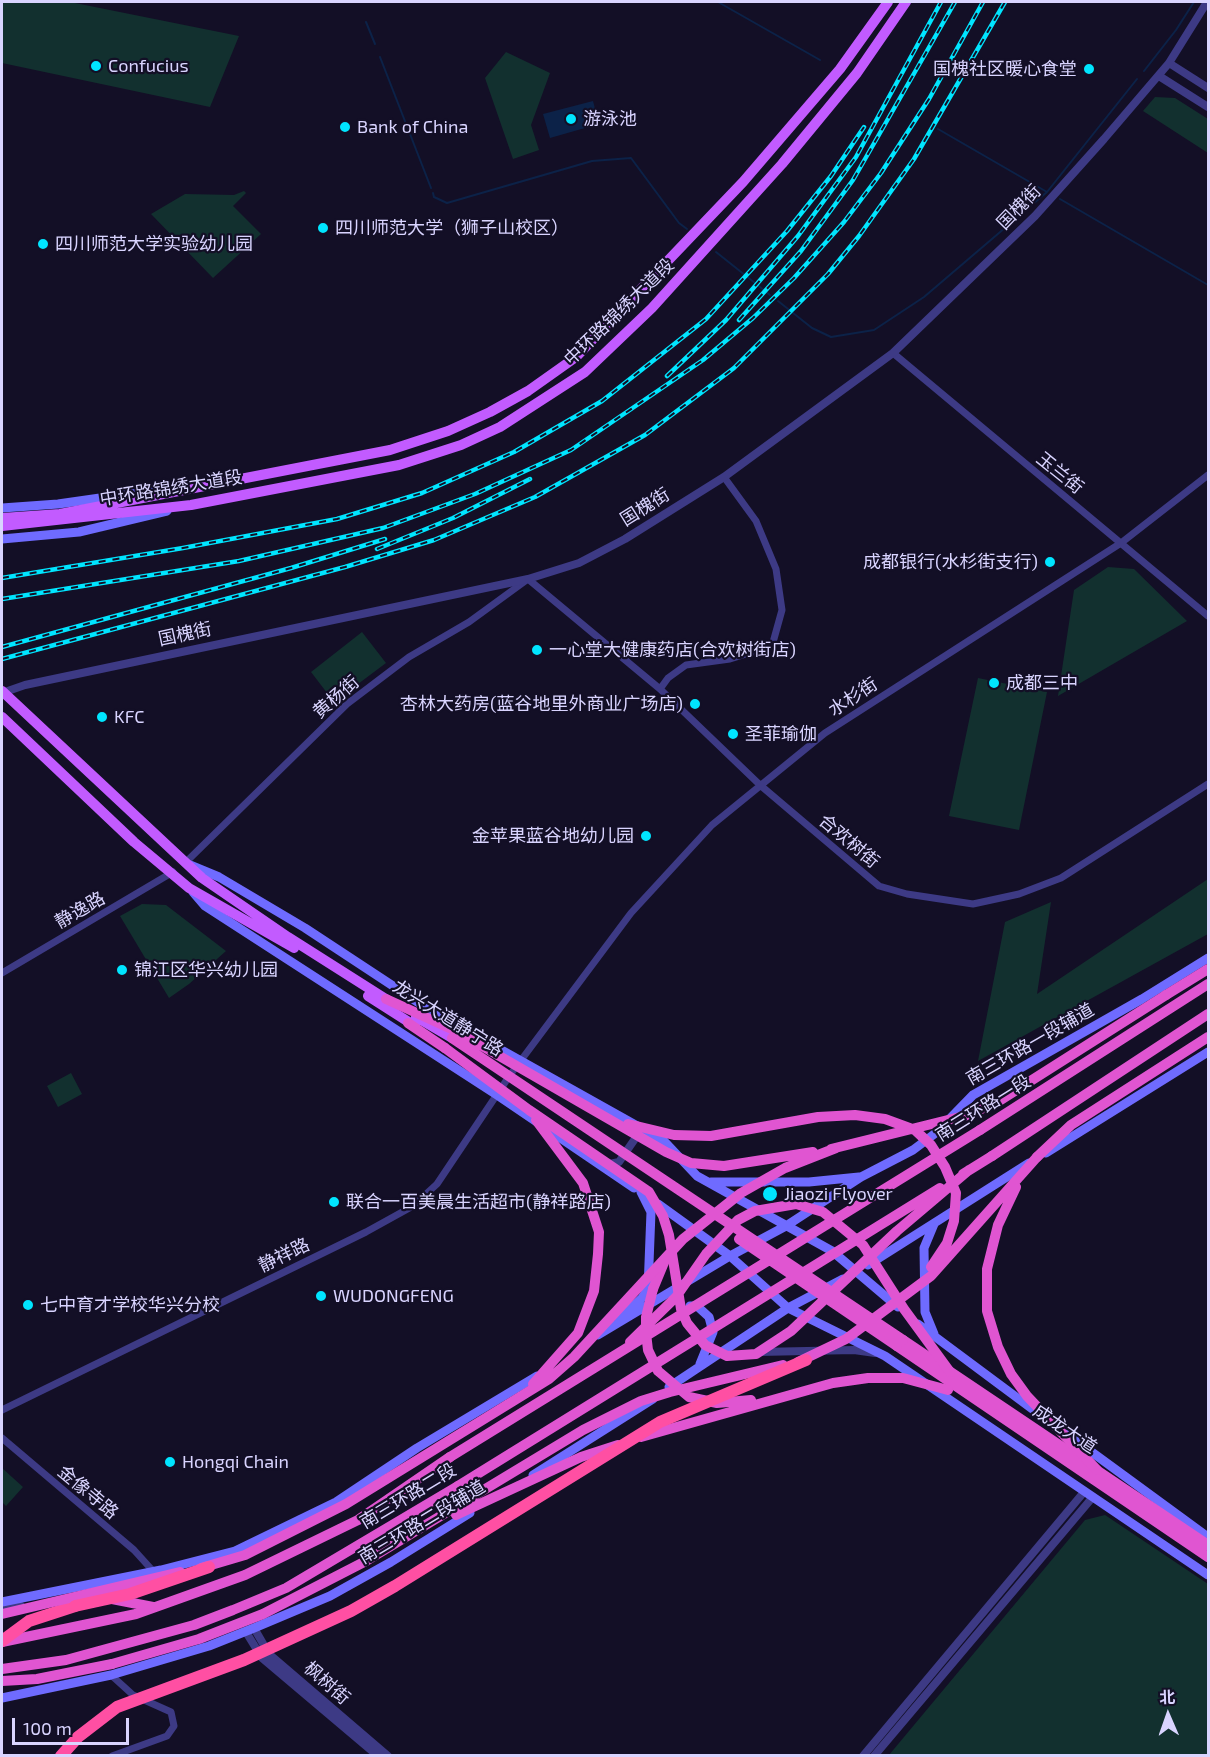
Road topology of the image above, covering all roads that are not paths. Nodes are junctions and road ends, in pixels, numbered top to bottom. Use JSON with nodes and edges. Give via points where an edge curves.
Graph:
{"nodes":[{"id":1,"x":888,"y":2,"type":"edge"},
{"id":2,"x":906,"y":2,"type":"edge"},
{"id":3,"x":1208,"y":2,"type":"edge"},
{"id":4,"x":1169,"y":63,"type":"junction"},
{"id":5,"x":1160,"y":76,"type":"junction"},
{"id":6,"x":1209,"y":88,"type":"edge"},
{"id":7,"x":1209,"y":107,"type":"edge"},
{"id":8,"x":893,"y":353,"type":"junction"},
{"id":9,"x":1209,"y":475,"type":"edge"},
{"id":10,"x":724,"y":477,"type":"junction"},
{"id":11,"x":238,"y":481,"type":"junction"},
{"id":12,"x":191,"y":505,"type":"junction"},
{"id":13,"x":2,"y":508,"type":"edge"},
{"id":14,"x":2,"y":518,"type":"edge"},
{"id":15,"x":2,"y":526,"type":"edge"},
{"id":16,"x":2,"y":539,"type":"edge"},
{"id":17,"x":1121,"y":543,"type":"junction"},
{"id":18,"x":528,"y":579,"type":"junction"},
{"id":19,"x":1209,"y":616,"type":"edge"},
{"id":20,"x":660,"y":689,"type":"junction"},
{"id":21,"x":2,"y":692,"type":"edge"},
{"id":22,"x":2,"y":717,"type":"edge"},
{"id":23,"x":1209,"y":784,"type":"edge"},
{"id":24,"x":760,"y":785,"type":"junction"},
{"id":25,"x":185,"y":863,"type":"junction"},
{"id":26,"x":173,"y":872,"type":"junction"},
{"id":27,"x":189,"y":888,"type":"junction"},
{"id":28,"x":1209,"y":958,"type":"edge"},
{"id":29,"x":1209,"y":969,"type":"edge"},
{"id":30,"x":2,"y":973,"type":"edge"},
{"id":31,"x":1209,"y":984,"type":"edge"},
{"id":32,"x":386,"y":999,"type":"joint"},
{"id":33,"x":1209,"y":1014,"type":"edge"},
{"id":34,"x":1209,"y":1037,"type":"edge"},
{"id":35,"x":451,"y":1041,"type":"junction"},
{"id":36,"x":1209,"y":1052,"type":"edge"},
{"id":37,"x":523,"y":1060,"type":"junction"},
{"id":38,"x":497,"y":1095,"type":"junction"},
{"id":39,"x":529,"y":1110,"type":"junction"},
{"id":40,"x":602,"y":1114,"type":"junction"},
{"id":41,"x":642,"y":1128,"type":"junction"},
{"id":42,"x":836,"y":1148,"type":"junction"},
{"id":43,"x":1037,"y":1157,"type":"junction"},
{"id":44,"x":596,"y":1163,"type":"junction"},
{"id":45,"x":969,"y":1170,"type":"junction"},
{"id":46,"x":697,"y":1176,"type":"junction"},
{"id":47,"x":861,"y":1177,"type":"junction"},
{"id":48,"x":641,"y":1192,"type":"junction"},
{"id":49,"x":934,"y":1224,"type":"junction"},
{"id":50,"x":786,"y":1226,"type":"junction"},
{"id":51,"x":668,"y":1254,"type":"junction"},
{"id":52,"x":730,"y":1256,"type":"junction"},
{"id":53,"x":774,"y":1258,"type":"joint"},
{"id":54,"x":855,"y":1273,"type":"junction"},
{"id":55,"x":905,"y":1296,"type":"junction"},
{"id":56,"x":788,"y":1308,"type":"junction"},
{"id":57,"x":642,"y":1311,"type":"junction"},
{"id":58,"x":608,"y":1328,"type":"junction"},
{"id":59,"x":937,"y":1339,"type":"junction"},
{"id":60,"x":900,"y":1343,"type":"junction"},
{"id":61,"x":717,"y":1354,"type":"junction"},
{"id":62,"x":885,"y":1356,"type":"junction"},
{"id":63,"x":806,"y":1360,"type":"junction"},
{"id":64,"x":605,"y":1364,"type":"junction"},
{"id":65,"x":700,"y":1364,"type":"junction"},
{"id":66,"x":950,"y":1372,"type":"junction"},
{"id":67,"x":775,"y":1398,"type":"junction"},
{"id":68,"x":505,"y":1406,"type":"junction"},
{"id":69,"x":2,"y":1410,"type":"edge"},
{"id":70,"x":2,"y":1438,"type":"edge"},
{"id":71,"x":1095,"y":1474,"type":"junction"},
{"id":72,"x":1088,"y":1495,"type":"junction"},
{"id":73,"x":1180,"y":1531,"type":"junction"},
{"id":74,"x":410,"y":1536,"type":"junction"},
{"id":75,"x":1209,"y":1537,"type":"edge"},
{"id":76,"x":1209,"y":1545,"type":"edge"},
{"id":77,"x":235,"y":1551,"type":"junction"},
{"id":78,"x":1209,"y":1557,"type":"edge"},
{"id":79,"x":209,"y":1566,"type":"junction"},
{"id":80,"x":153,"y":1571,"type":"junction"},
{"id":81,"x":1209,"y":1575,"type":"edge"},
{"id":82,"x":89,"y":1595,"type":"junction"},
{"id":83,"x":2,"y":1602,"type":"edge"},
{"id":84,"x":2,"y":1607,"type":"edge"},
{"id":85,"x":156,"y":1608,"type":"junction"},
{"id":86,"x":2,"y":1614,"type":"edge"},
{"id":87,"x":250,"y":1630,"type":"junction"},
{"id":88,"x":2,"y":1642,"type":"edge"},
{"id":89,"x":2,"y":1669,"type":"edge"},
{"id":90,"x":112,"y":1670,"type":"junction"},
{"id":91,"x":2,"y":1681,"type":"edge"},
{"id":92,"x":2,"y":1698,"type":"edge"},
{"id":93,"x":62,"y":1755,"type":"edge"},
{"id":94,"x":112,"y":1755,"type":"edge"},
{"id":95,"x":378,"y":1755,"type":"edge"},
{"id":96,"x":388,"y":1755,"type":"edge"},
{"id":97,"x":863,"y":1755,"type":"edge"},
{"id":98,"x":874,"y":1755,"type":"edge"}],
"edges":[{"from":1,"to":11,"type":"main road","name":"中环路锦绣大道段","via":[[840,69],[743,182],[576,357],[528,391],[448,431],[390,450]]},
{"from":2,"to":12,"type":"main road","name":"中环路锦绣大道段","via":[[857,73],[782,164],[652,308],[585,372],[538,405],[461,445],[399,465]]},
{"from":3,"to":4,"type":"street","name":"国槐街"},
{"from":4,"to":5,"type":"street","name":"国槐街"},
{"from":4,"to":6,"type":"street"},
{"from":5,"to":7,"type":"street"},
{"from":5,"to":8,"type":"street","name":"国槐街","via":[[1035,216]]},
{"from":8,"to":10,"type":"street","name":"国槐街"},
{"from":8,"to":17,"type":"street","name":"玉兰街"},
{"from":9,"to":17,"type":"street","name":"水杉街"},
{"from":10,"to":18,"type":"street","name":"国槐街","via":[[625,539],[579,562]]},
{"from":10,"to":20,"type":"street","via":[[756,521],[776,569],[782,610],[772,646],[730,659],[686,665]]},
{"from":11,"to":13,"type":"main road"},
{"from":11,"to":14,"type":"main road","name":"中环路锦绣大道段","via":[[60,514]]},
{"from":12,"to":15,"type":"main road","name":"中环路锦绣大道段"},
{"from":12,"to":16,"type":"main road","via":[[80,532]]},
{"from":17,"to":19,"type":"street","name":"玉兰街"},
{"from":17,"to":24,"type":"street","name":"水杉街","via":[[825,733]]},
{"from":18,"to":20,"type":"street","name":"合欢树街"},
{"from":18,"to":21,"type":"street","name":"国槐街"},
{"from":18,"to":25,"type":"street","name":"黄杨街","via":[[469,622],[409,657],[347,705]]},
{"from":20,"to":24,"type":"street","name":"合欢树街"},
{"from":21,"to":25,"type":"main road","name":"龙兴大道静宁路"},
{"from":22,"to":26,"type":"main road","name":"龙兴大道静宁路","via":[[134,842]]},
{"from":23,"to":24,"type":"street","name":"合欢树街","via":[[1061,878],[1019,894],[973,903],[879,886]]},
{"from":24,"to":37,"type":"street","name":"水杉街","via":[[712,825],[631,913]]},
{"from":25,"to":32,"type":"main road","name":"龙兴大道静宁路","via":[[288,937]]},
{"from":25,"to":37,"type":"main road","via":[[267,905],[428,1009]]},
{"from":26,"to":27,"type":"main road","name":"龙兴大道静宁路"},
{"from":26,"to":30,"type":"street","name":"静逸路"},
{"from":27,"to":35,"type":"main road","name":"龙兴大道静宁路","via":[[293,948],[408,1023]]},
{"from":27,"to":38,"type":"main road","via":[[205,906]]},
{"from":28,"to":47,"type":"main road","name":"南三环路一段辅道","via":[[973,1095],[913,1150]]},
{"from":29,"to":42,"type":"highway","bridge":true,"via":[[999,1101],[968,1115]]},
{"from":31,"to":53,"type":"highway","name":"南三环路一段","bridge":true},
{"from":32,"to":35,"type":"highway"},
{"from":33,"to":45,"type":"highway","bridge":true},
{"from":34,"to":43,"type":"highway","via":[[1071,1125]]},
{"from":35,"to":39,"type":"highway","bridge":true},
{"from":35,"to":40,"type":"highway","bridge":true},
{"from":35,"to":60,"type":"highway","name":"龙兴大道静宁路","bridge":true},
{"from":36,"to":49,"type":"main road"},
{"from":37,"to":38,"type":"street","name":"静祥路"},
{"from":37,"to":41,"type":"main road"},
{"from":38,"to":44,"type":"main road"},
{"from":38,"to":69,"type":"street","name":"静祥路","via":[[437,1184],[413,1206]]},
{"from":39,"to":45,"type":"highway","bridge":true,"via":[[649,1192],[669,1235],[681,1309],[687,1323],[705,1345],[727,1356],[756,1354],[791,1332],[888,1238]]},
{"from":39,"to":68,"type":"highway","bridge":true,"via":[[583,1183],[599,1232],[598,1254],[594,1291],[578,1333],[534,1384]]},
{"from":40,"to":42,"type":"highway","bridge":true,"via":[[666,1152],[691,1162],[724,1166]]},
{"from":40,"to":55,"type":"highway","bridge":true,"via":[[637,1128],[674,1135],[711,1136],[818,1117],[855,1115],[885,1119],[915,1131],[931,1144],[956,1193],[947,1243]]},
{"from":41,"to":44,"type":"street","via":[[619,1162],[610,1166]]},
{"from":41,"to":46,"type":"main road","via":[[664,1142]]},
{"from":42,"to":51,"type":"highway","bridge":true,"via":[[785,1168],[741,1193]]},
{"from":43,"to":55,"type":"highway","bridge":true,"via":[[931,1276]]},
{"from":43,"to":71,"type":"highway","bridge":true,"via":[[1014,1190],[998,1225],[987,1269],[987,1311],[1011,1374]]},
{"from":44,"to":48,"type":"main road"},
{"from":45,"to":89,"type":"highway","name":"南三环路二段","bridge":true,"via":[[286,1588],[194,1625],[66,1660]]},
{"from":46,"to":47,"type":"main road","via":[[712,1182],[809,1182]]},
{"from":46,"to":50,"type":"main road"},
{"from":47,"to":50,"type":"main road","name":"南三环路一段辅道"},
{"from":48,"to":52,"type":"main road"},
{"from":48,"to":58,"type":"main road","via":[[651,1212],[648,1288],[642,1299]]},
{"from":49,"to":54,"type":"main road"},
{"from":49,"to":59,"type":"main road","via":[[924,1248],[925,1312]]},
{"from":50,"to":52,"type":"main road","name":"南三环路一段辅道"},
{"from":50,"to":54,"type":"main road","via":[[832,1251]]},
{"from":51,"to":67,"type":"highway","bridge":true,"via":[[646,1317],[648,1350],[658,1371],[689,1397],[717,1402]]},
{"from":51,"to":68,"type":"highway","bridge":true,"via":[[574,1357],[549,1379]]},
{"from":52,"to":56,"type":"main road"},
{"from":52,"to":57,"type":"main road"},
{"from":53,"to":64,"type":"highway","name":"南三环路二段","bridge":true},
{"from":54,"to":56,"type":"main road","name":"南三环路二段辅道"},
{"from":54,"to":59,"type":"main road"},
{"from":55,"to":63,"type":"highway","bridge":true,"via":[[846,1339]]},
{"from":56,"to":61,"type":"main road","name":"南三环路二段辅道"},
{"from":56,"to":62,"type":"main road"},
{"from":57,"to":58,"type":"main road"},
{"from":57,"to":65,"type":"main road","via":[[669,1304],[697,1306],[709,1317],[713,1332]]},
{"from":58,"to":77,"type":"main road","via":[[336,1502]]},
{"from":59,"to":75,"type":"main road"},
{"from":60,"to":66,"type":"highway","name":"成龙大道","bridge":true},
{"from":60,"to":71,"type":"highway","name":"成龙大道"},
{"from":61,"to":62,"type":"street","via":[[854,1350]]},
{"from":61,"to":65,"type":"main road","name":"南三环路二段辅道"},
{"from":62,"to":72,"type":"main road"},
{"from":63,"to":74,"type":"highway","bridge":true,"via":[[641,1401],[584,1430]]},
{"from":63,"to":93,"type":"highway","bridge":true,"via":[[660,1422],[351,1611],[244,1660],[117,1707],[78,1737]]},
{"from":64,"to":66,"type":"highway","bridge":true,"via":[[654,1321],[738,1220],[755,1211],[796,1204],[823,1212],[863,1245]]},
{"from":64,"to":85,"type":"highway","name":"南三环路二段","bridge":true,"via":[[450,1457],[358,1520],[244,1575]]},
{"from":65,"to":87,"type":"main road","name":"南三环路二段辅道","via":[[642,1407],[391,1562],[330,1596]]},
{"from":66,"to":71,"type":"highway","name":"成龙大道","bridge":true},
{"from":67,"to":71,"type":"highway","bridge":true,"via":[[868,1378],[903,1378],[934,1385],[981,1409],[1036,1448]]},
{"from":67,"to":74,"type":"highway","bridge":true,"via":[[581,1457]]},
{"from":68,"to":79,"type":"highway","bridge":true,"via":[[346,1504],[245,1555]]},
{"from":70,"to":80,"type":"street","name":"金像寺路","via":[[134,1550]]},
{"from":71,"to":73,"type":"highway","name":"成龙大道"},
{"from":72,"to":81,"type":"main road"},
{"from":72,"to":97,"type":"street"},
{"from":72,"to":98,"type":"street"},
{"from":73,"to":76,"type":"highway","name":"成龙大道"},
{"from":73,"to":78,"type":"highway"},
{"from":74,"to":90,"type":"highway","bridge":true,"via":[[263,1614]]},
{"from":77,"to":80,"type":"main road"},
{"from":77,"to":82,"type":"street","via":[[150,1582]]},
{"from":79,"to":86,"type":"highway","bridge":true},
{"from":79,"to":88,"type":"highway","bridge":true,"via":[[130,1594],[75,1606],[29,1622]]},
{"from":80,"to":83,"type":"main road"},
{"from":82,"to":84,"type":"street"},
{"from":82,"to":85,"type":"highway"},
{"from":85,"to":88,"type":"highway","name":"南三环路二段"},
{"from":87,"to":90,"type":"main road","name":"南三环路二段辅道"},
{"from":87,"to":95,"type":"street","name":"枫树街","via":[[262,1658]]},
{"from":87,"to":96,"type":"street","name":"枫树街","via":[[269,1654]]},
{"from":90,"to":91,"type":"highway"},
{"from":90,"to":92,"type":"main road","name":"南三环路二段辅道"},
{"from":90,"to":94,"type":"street","via":[[133,1695],[171,1712],[174,1726],[167,1736]]}]}
